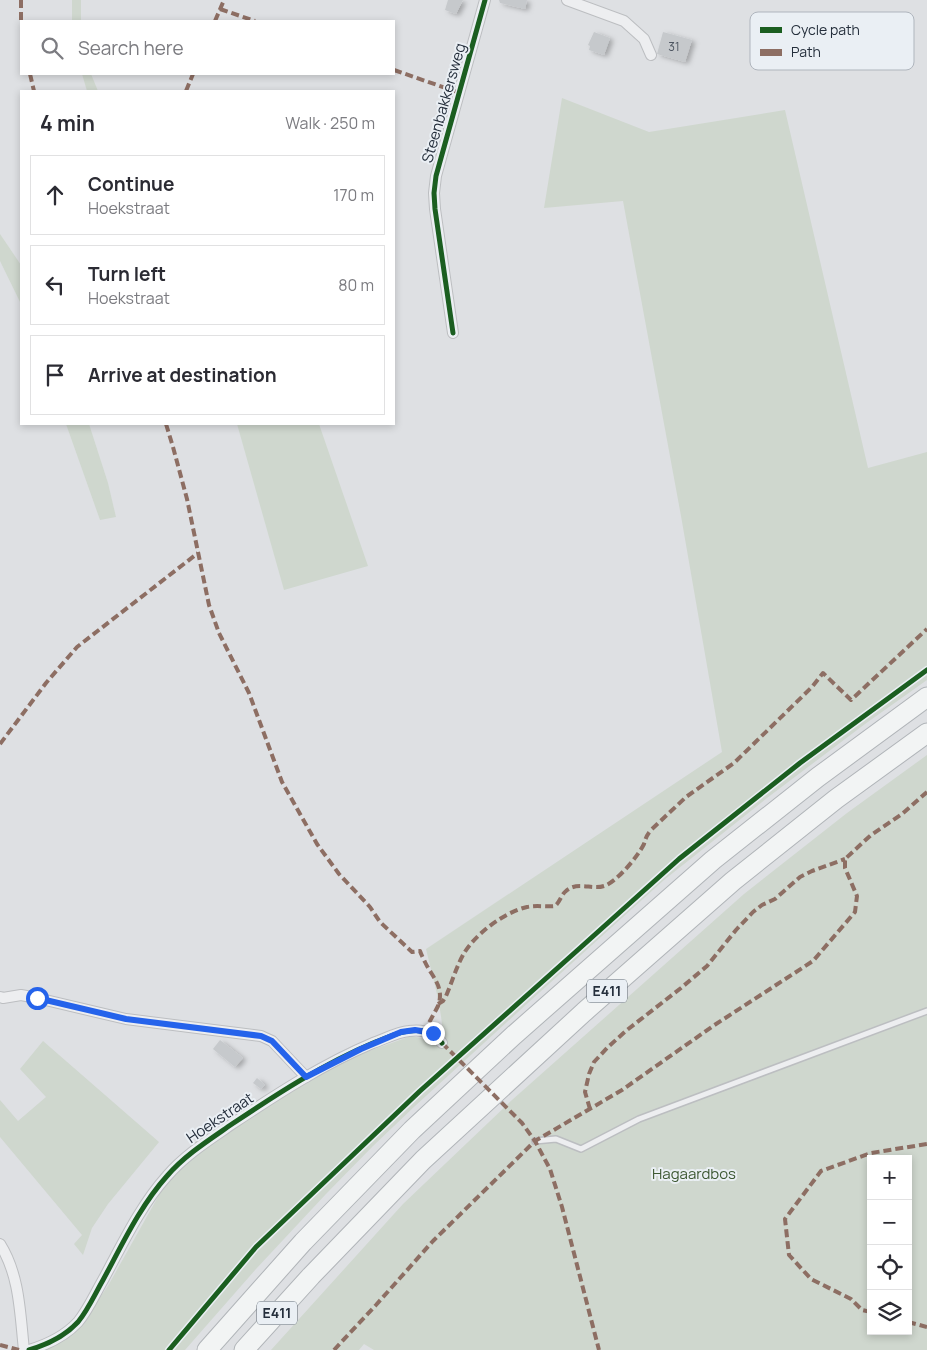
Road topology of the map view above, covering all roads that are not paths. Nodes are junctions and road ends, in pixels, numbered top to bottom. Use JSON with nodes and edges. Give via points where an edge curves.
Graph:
{"nodes":[{"id":1,"x":485,"y":0,"type":"edge"},
{"id":2,"x":567,"y":0,"type":"edge"},
{"id":3,"x":650,"y":55,"type":"dead end"},
{"id":4,"x":453,"y":333,"type":"dead end"},
{"id":5,"x":927,"y":697,"type":"edge"},
{"id":6,"x":927,"y":733,"type":"edge"},
{"id":7,"x":0,"y":998,"type":"edge"},
{"id":8,"x":927,"y":1011,"type":"edge"},
{"id":9,"x":442,"y":1044,"type":"dead end"},
{"id":10,"x":306,"y":1077,"type":"junction"},
{"id":11,"x":535,"y":1141,"type":"dead end"},
{"id":12,"x":0,"y":1244,"type":"edge"},
{"id":13,"x":24,"y":1350,"type":"edge"},
{"id":14,"x":29,"y":1350,"type":"edge"},
{"id":15,"x":207,"y":1350,"type":"edge"},
{"id":16,"x":244,"y":1350,"type":"edge"}],
"edges":[{"from":1,"to":4,"type":"street","name":"Steenbakkersweg","via":[[434,193]]},
{"from":2,"to":3,"type":"street","via":[[624,21],[644,39]]},
{"from":5,"to":15,"type":"highway","number":"E411","via":[[713,860],[514,1034],[412,1130],[303,1242]]},
{"from":6,"to":16,"type":"highway","number":"E411","via":[[836,798],[733,881],[584,1012],[423,1160]]},
{"from":7,"to":10,"type":"street","via":[[21,995],[136,1020],[261,1036],[272,1041]]},
{"from":8,"to":11,"type":"lane","via":[[639,1119],[581,1149],[556,1139]]},
{"from":9,"to":10,"type":"street","name":"Hoekstraat","via":[[433,1033],[401,1032]]},
{"from":10,"to":14,"type":"street","name":"Hoekstraat","via":[[196,1149],[177,1166],[137,1218],[78,1322],[62,1335]]},
{"from":12,"to":13,"type":"street","via":[[14,1275]]}]}
